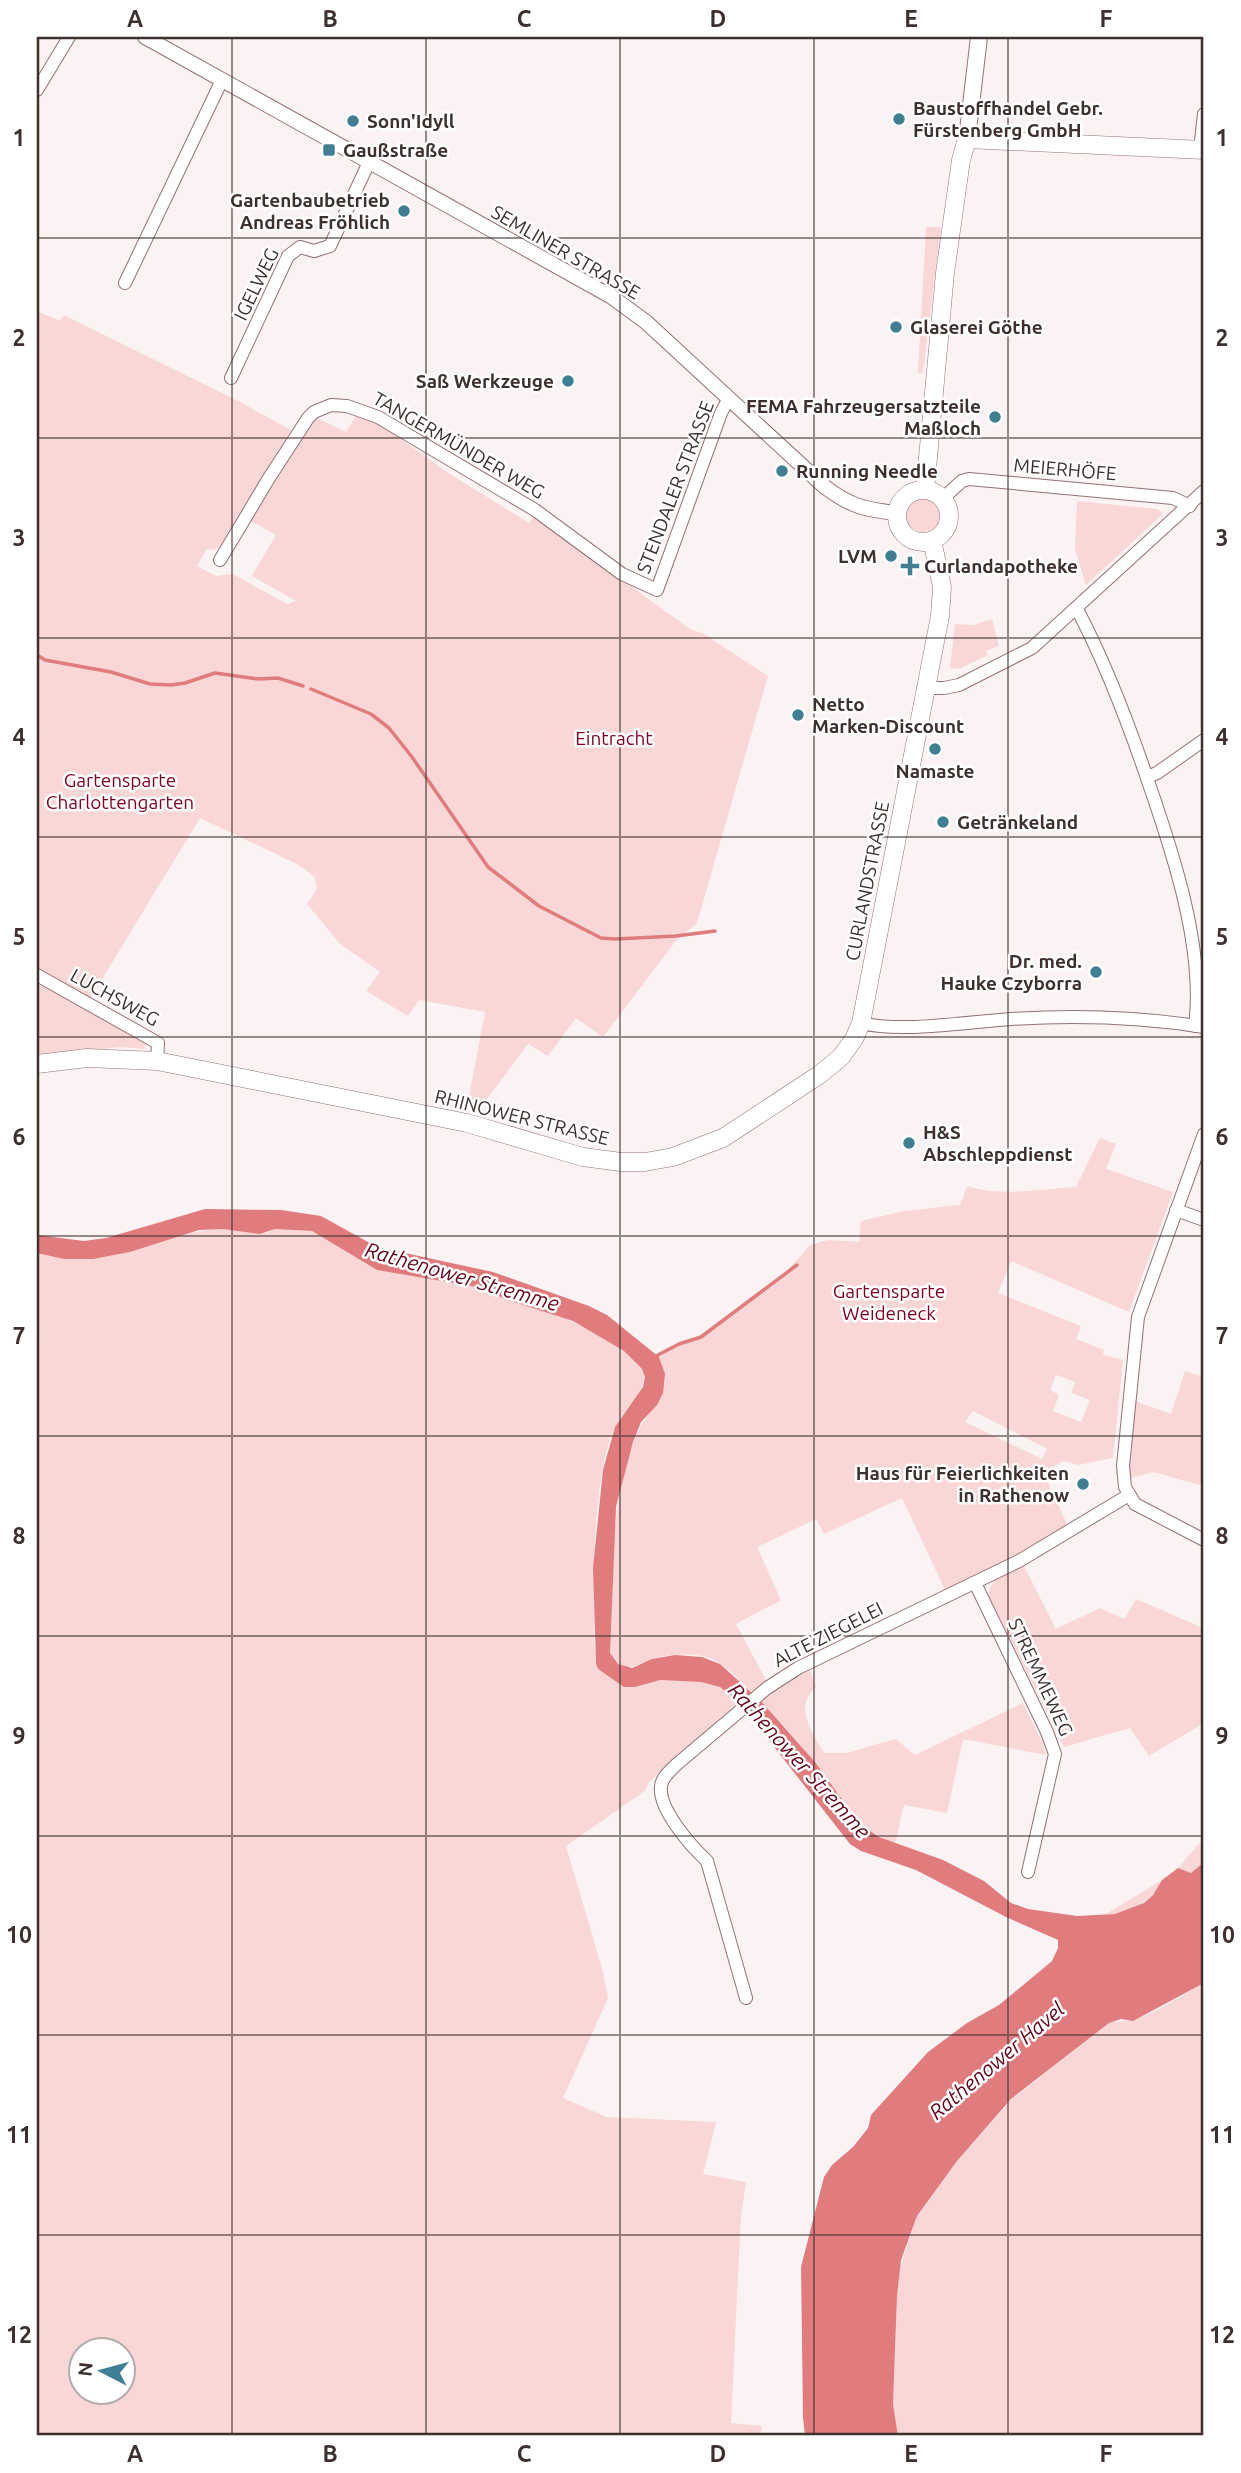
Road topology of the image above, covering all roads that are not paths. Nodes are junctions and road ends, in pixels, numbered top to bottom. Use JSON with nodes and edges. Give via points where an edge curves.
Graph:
{"nodes":[{"id":1,"x":69,"y":37,"type":"edge"},
{"id":2,"x":979,"y":37,"type":"edge"},
{"id":3,"x":150,"y":38,"type":"edge"},
{"id":4,"x":222,"y":80,"type":"junction"},
{"id":5,"x":37,"y":90,"type":"edge"},
{"id":6,"x":1204,"y":114,"type":"edge"},
{"id":7,"x":967,"y":139,"type":"junction"},
{"id":8,"x":1202,"y":150,"type":"edge"},
{"id":9,"x":369,"y":162,"type":"junction"},
{"id":10,"x":125,"y":283,"type":"dead end"},
{"id":11,"x":231,"y":378,"type":"dead end"},
{"id":12,"x":729,"y":398,"type":"junction"},
{"id":13,"x":925,"y":490,"type":"junction"},
{"id":14,"x":1204,"y":491,"type":"edge"},
{"id":15,"x":942,"y":499,"type":"junction"},
{"id":16,"x":1190,"y":506,"type":"junction"},
{"id":17,"x":897,"y":513,"type":"junction"},
{"id":18,"x":933,"y":540,"type":"junction"},
{"id":19,"x":220,"y":561,"type":"dead end"},
{"id":20,"x":657,"y":590,"type":"joint"},
{"id":21,"x":1077,"y":609,"type":"junction"},
{"id":22,"x":926,"y":688,"type":"junction"},
{"id":23,"x":1204,"y":740,"type":"edge"},
{"id":24,"x":1147,"y":777,"type":"junction"},
{"id":25,"x":37,"y":975,"type":"edge"},
{"id":26,"x":861,"y":1023,"type":"junction"},
{"id":27,"x":1200,"y":1027,"type":"edge"},
{"id":28,"x":158,"y":1061,"type":"junction"},
{"id":29,"x":37,"y":1064,"type":"edge"},
{"id":30,"x":1204,"y":1134,"type":"edge"},
{"id":31,"x":1176,"y":1210,"type":"junction"},
{"id":32,"x":1204,"y":1220,"type":"edge"},
{"id":33,"x":1129,"y":1495,"type":"junction"},
{"id":34,"x":1204,"y":1539,"type":"edge"},
{"id":35,"x":975,"y":1583,"type":"junction"},
{"id":36,"x":1028,"y":1872,"type":"dead end"},
{"id":37,"x":746,"y":1998,"type":"dead end"}],
"edges":[{"from":1,"to":5,"type":"street"},
{"from":2,"to":7,"type":"main road"},
{"from":3,"to":4,"type":"street","name":"SEMLINER STRASSE"},
{"from":4,"to":9,"type":"street","name":"SEMLINER STRASSE"},
{"from":4,"to":10,"type":"street"},
{"from":6,"to":8,"type":"street"},
{"from":7,"to":8,"type":"main road"},
{"from":7,"to":13,"type":"main road","via":[[945,273]]},
{"from":9,"to":11,"type":"street","name":"IGELWEG","via":[[330,246],[314,251],[300,247],[288,256]]},
{"from":9,"to":12,"type":"street","name":"SEMLINER STRASSE","via":[[612,298],[646,322]]},
{"from":12,"to":17,"type":"street","name":"SEMLINER STRASSE","via":[[844,501]]},
{"from":12,"to":20,"type":"street","name":"STENDALER STRASSE"},
{"from":13,"to":15,"type":"main road"},
{"from":13,"to":17,"type":"main road","via":[[906,496]]},
{"from":14,"to":16,"type":"street"},
{"from":15,"to":16,"type":"street","name":"MEIERHÖFE","via":[[969,479],[1173,498]]},
{"from":15,"to":18,"type":"main road","via":[[948,522]]},
{"from":16,"to":21,"type":"street"},
{"from":17,"to":18,"type":"main road","via":[[907,536]]},
{"from":18,"to":22,"type":"main road","name":"CURLANDSTRASSE","via":[[942,587]]},
{"from":19,"to":20,"type":"street","name":"TANGERMÜNDER WEG","via":[[308,418],[331,405],[359,409],[400,429],[535,510],[622,574]]},
{"from":21,"to":22,"type":"street","via":[[1032,648],[959,685]]},
{"from":21,"to":24,"type":"street","via":[[1105,665]]},
{"from":22,"to":26,"type":"main road","name":"CURLANDSTRASSE"},
{"from":23,"to":24,"type":"street"},
{"from":24,"to":27,"type":"street","via":[[1186,910]]},
{"from":25,"to":28,"type":"street","name":"LUCHSWEG","via":[[158,1044]]},
{"from":26,"to":27,"type":"street","via":[[908,1026],[1055,1016]]},
{"from":26,"to":28,"type":"main road","name":"RHINOWER STRASSE","via":[[841,1057],[723,1138],[645,1162],[583,1157],[454,1120]]},
{"from":28,"to":29,"type":"main road","name":"RHINOWER STRASSE","via":[[111,1058]]},
{"from":30,"to":31,"type":"street"},
{"from":31,"to":32,"type":"street"},
{"from":31,"to":33,"type":"street","via":[[1138,1317],[1123,1466]]},
{"from":33,"to":34,"type":"street","via":[[1143,1510]]},
{"from":33,"to":35,"type":"street","name":"ALTE ZIEGELEI"},
{"from":35,"to":36,"type":"street","name":"STREMMEWEG","via":[[1055,1754]]},
{"from":35,"to":37,"type":"street","name":"ALTE ZIEGELEI","via":[[798,1668],[739,1712],[663,1780],[664,1804],[689,1844],[706,1861]]}]}
